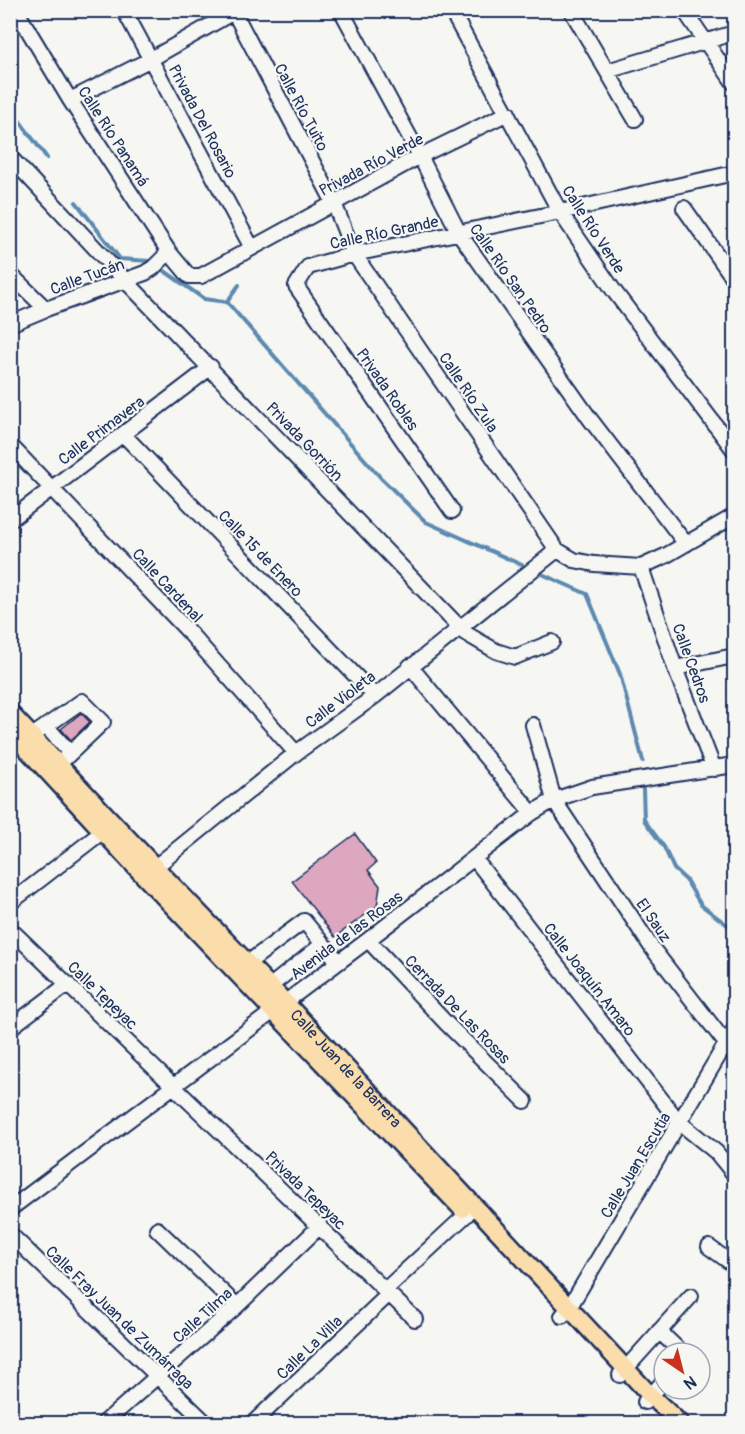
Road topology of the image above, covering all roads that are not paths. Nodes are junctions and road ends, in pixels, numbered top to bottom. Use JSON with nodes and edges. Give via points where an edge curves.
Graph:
{"nodes":[{"id":1,"x":16,"y":10,"type":"edge"},
{"id":2,"x":124,"y":10,"type":"edge"},
{"id":3,"x":341,"y":10,"type":"edge"},
{"id":4,"x":451,"y":10,"type":"edge"},
{"id":5,"x":571,"y":10,"type":"edge"},
{"id":6,"x":684,"y":10,"type":"edge"},
{"id":7,"x":234,"y":11,"type":"edge"},
{"id":8,"x":735,"y":33,"type":"edge"},
{"id":9,"x":704,"y":42,"type":"junction"},
{"id":10,"x":151,"y":59,"type":"junction"},
{"id":11,"x":607,"y":71,"type":"junction"},
{"id":12,"x":735,"y":83,"type":"edge"},
{"id":13,"x":70,"y":100,"type":"junction"},
{"id":14,"x":508,"y":113,"type":"junction"},
{"id":15,"x":635,"y":119,"type":"dead end"},
{"id":16,"x":420,"y":156,"type":"junction"},
{"id":17,"x":10,"y":157,"type":"edge"},
{"id":18,"x":735,"y":173,"type":"edge"},
{"id":19,"x":334,"y":203,"type":"junction"},
{"id":20,"x":684,"y":208,"type":"dead end"},
{"id":21,"x":560,"y":212,"type":"junction"},
{"id":22,"x":459,"y":233,"type":"junction"},
{"id":23,"x":252,"y":248,"type":"junction"},
{"id":24,"x":169,"y":252,"type":"junction"},
{"id":25,"x":354,"y":254,"type":"junction"},
{"id":26,"x":10,"y":274,"type":"edge"},
{"id":27,"x":189,"y":276,"type":"joint"},
{"id":28,"x":124,"y":279,"type":"junction"},
{"id":29,"x":735,"y":279,"type":"edge"},
{"id":30,"x":296,"y":286,"type":"joint"},
{"id":31,"x":46,"y":309,"type":"junction"},
{"id":32,"x":10,"y":324,"type":"edge"},
{"id":33,"x":211,"y":367,"type":"junction"},
{"id":34,"x":123,"y":434,"type":"junction"},
{"id":35,"x":10,"y":445,"type":"edge"},
{"id":36,"x":735,"y":450,"type":"edge"},
{"id":37,"x":53,"y":487,"type":"junction"},
{"id":38,"x":452,"y":511,"type":"dead end"},
{"id":39,"x":735,"y":516,"type":"edge"},
{"id":40,"x":10,"y":520,"type":"edge"},
{"id":41,"x":686,"y":544,"type":"junction"},
{"id":42,"x":556,"y":550,"type":"junction"},
{"id":43,"x":641,"y":567,"type":"junction"},
{"id":44,"x":460,"y":628,"type":"junction"},
{"id":45,"x":552,"y":642,"type":"dead end"},
{"id":46,"x":735,"y":656,"type":"edge"},
{"id":47,"x":410,"y":666,"type":"junction"},
{"id":48,"x":675,"y":668,"type":"junction"},
{"id":49,"x":375,"y":696,"type":"junction"},
{"id":50,"x":10,"y":712,"type":"edge"},
{"id":51,"x":533,"y":725,"type":"dead end"},
{"id":52,"x":46,"y":726,"type":"junction"},
{"id":53,"x":10,"y":731,"type":"edge"},
{"id":54,"x":32,"y":736,"type":"junction"},
{"id":55,"x":296,"y":753,"type":"junction"},
{"id":56,"x":54,"y":758,"type":"junction"},
{"id":57,"x":735,"y":765,"type":"edge"},
{"id":58,"x":714,"y":769,"type":"junction"},
{"id":59,"x":554,"y":800,"type":"junction"},
{"id":60,"x":532,"y":813,"type":"junction"},
{"id":61,"x":109,"y":827,"type":"junction"},
{"id":62,"x":474,"y":858,"type":"junction"},
{"id":63,"x":149,"y":872,"type":"junction"},
{"id":64,"x":10,"y":903,"type":"edge"},
{"id":65,"x":10,"y":928,"type":"edge"},
{"id":66,"x":368,"y":940,"type":"junction"},
{"id":67,"x":323,"y":944,"type":"junction"},
{"id":68,"x":339,"y":962,"type":"junction"},
{"id":69,"x":242,"y":967,"type":"junction"},
{"id":70,"x":69,"y":984,"type":"junction"},
{"id":71,"x":264,"y":991,"type":"junction"},
{"id":72,"x":280,"y":1006,"type":"junction"},
{"id":73,"x":10,"y":1028,"type":"edge"},
{"id":74,"x":735,"y":1030,"type":"edge"},
{"id":75,"x":730,"y":1049,"type":"edge"},
{"id":76,"x":174,"y":1084,"type":"junction"},
{"id":77,"x":525,"y":1101,"type":"dead end"},
{"id":78,"x":679,"y":1122,"type":"junction"},
{"id":79,"x":735,"y":1174,"type":"edge"},
{"id":80,"x":10,"y":1209,"type":"edge"},
{"id":81,"x":467,"y":1214,"type":"junction"},
{"id":82,"x":320,"y":1226,"type":"junction"},
{"id":83,"x":157,"y":1229,"type":"dead end"},
{"id":84,"x":10,"y":1234,"type":"edge"},
{"id":85,"x":709,"y":1247,"type":"dead end"},
{"id":86,"x":735,"y":1264,"type":"edge"},
{"id":87,"x":387,"y":1292,"type":"junction"},
{"id":88,"x":691,"y":1296,"type":"dead end"},
{"id":89,"x":237,"y":1306,"type":"junction"},
{"id":90,"x":566,"y":1312,"type":"junction"},
{"id":91,"x":415,"y":1319,"type":"dead end"},
{"id":92,"x":659,"y":1331,"type":"junction"},
{"id":93,"x":669,"y":1341,"type":"edge"},
{"id":94,"x":623,"y":1372,"type":"junction"},
{"id":95,"x":159,"y":1376,"type":"junction"},
{"id":96,"x":652,"y":1394,"type":"edge"},
{"id":97,"x":648,"y":1399,"type":"junction"},
{"id":98,"x":103,"y":1424,"type":"edge"},
{"id":99,"x":207,"y":1424,"type":"edge"},
{"id":100,"x":252,"y":1424,"type":"edge"},
{"id":101,"x":668,"y":1424,"type":"edge"},
{"id":102,"x":681,"y":1424,"type":"edge"}],
"edges":[{"from":1,"to":13,"type":"street","name":"Calle Río Panamá"},
{"from":2,"to":10,"type":"street","name":"Privada Del Rosario"},
{"from":3,"to":16,"type":"street","name":"Calle Río San Pedro"},
{"from":4,"to":14,"type":"street","name":"Calle Río Verde"},
{"from":5,"to":11,"type":"street"},
{"from":6,"to":9,"type":"street"},
{"from":7,"to":10,"type":"street"},
{"from":7,"to":19,"type":"street","name":"Calle Río Tuito"},
{"from":8,"to":9,"type":"street"},
{"from":9,"to":11,"type":"street"},
{"from":9,"to":12,"type":"street"},
{"from":10,"to":13,"type":"street"},
{"from":10,"to":23,"type":"street","name":"Privada Del Rosario"},
{"from":11,"to":15,"type":"street"},
{"from":13,"to":24,"type":"street","name":"Calle Río Panamá"},
{"from":14,"to":16,"type":"street","name":"Privada Río Verde"},
{"from":14,"to":21,"type":"street","name":"Calle Río Verde"},
{"from":16,"to":19,"type":"street","name":"Privada Río Verde"},
{"from":16,"to":22,"type":"street","name":"Calle Río San Pedro"},
{"from":17,"to":28,"type":"street","name":"Privada Gorrión"},
{"from":18,"to":21,"type":"street","name":"Calle Río Grande"},
{"from":19,"to":23,"type":"street","name":"Privada Río Verde"},
{"from":19,"to":25,"type":"street","name":"Calle Río Tuito"},
{"from":20,"to":29,"type":"street"},
{"from":21,"to":22,"type":"street","name":"Calle Río Grande"},
{"from":21,"to":36,"type":"street","name":"Calle Río Verde","via":[[614,291]]},
{"from":22,"to":25,"type":"street","name":"Calle Río Grande"},
{"from":22,"to":41,"type":"street","name":"Calle Río San Pedro","via":[[590,419]]},
{"from":23,"to":27,"type":"street","name":"Privada Río Verde","via":[[201,276]]},
{"from":24,"to":27,"type":"street","name":"Calle Río Panamá"},
{"from":24,"to":28,"type":"street","name":"Calle Tucán","via":[[145,273]]},
{"from":25,"to":30,"type":"street","name":"Calle Río Grande","via":[[308,267]]},
{"from":25,"to":42,"type":"street","name":"Calle Río Zula"},
{"from":26,"to":31,"type":"street"},
{"from":28,"to":31,"type":"street","name":"Calle Tucán"},
{"from":28,"to":33,"type":"street","name":"Privada Gorrión"},
{"from":30,"to":38,"type":"street","name":"Privada Robles"},
{"from":31,"to":32,"type":"street","name":"Calle Tucán"},
{"from":33,"to":34,"type":"street","name":"Calle Primavera"},
{"from":33,"to":44,"type":"street","name":"Privada Gorrión"},
{"from":34,"to":37,"type":"street","name":"Calle Primavera"},
{"from":34,"to":49,"type":"street","name":"Calle 15 de Enero"},
{"from":35,"to":37,"type":"street","name":"Calle Cardenal"},
{"from":37,"to":40,"type":"street","name":"Calle Primavera"},
{"from":37,"to":55,"type":"street","name":"Calle Cardenal","via":[[186,628]]},
{"from":39,"to":41,"type":"street"},
{"from":41,"to":43,"type":"street"},
{"from":42,"to":43,"type":"street","via":[[574,560]]},
{"from":42,"to":44,"type":"street","name":"Calle Violeta"},
{"from":43,"to":48,"type":"street","name":"Calle Cedros"},
{"from":44,"to":45,"type":"street","name":"Privada Gorrión","via":[[496,651],[515,657]]},
{"from":44,"to":47,"type":"street","name":"Calle Violeta"},
{"from":46,"to":48,"type":"street"},
{"from":47,"to":49,"type":"street","name":"Calle Violeta"},
{"from":47,"to":60,"type":"street"},
{"from":48,"to":58,"type":"street","name":"Calle Cedros"},
{"from":49,"to":55,"type":"street","name":"Calle Violeta"},
{"from":50,"to":54,"type":"main road","name":"Calle Juan de la Barrera"},
{"from":51,"to":59,"type":"street","name":"El Sauz"},
{"from":52,"to":54,"type":"street"},
{"from":52,"to":56,"type":"street"},
{"from":52,"to":56,"type":"street","via":[[82,701],[104,722]]},
{"from":53,"to":56,"type":"main road","name":"Calle Juan de la Barrera"},
{"from":54,"to":56,"type":"main road","name":"Calle Juan de la Barrera"},
{"from":55,"to":63,"type":"street","name":"Calle Violeta"},
{"from":56,"to":61,"type":"main road","name":"Calle Juan de la Barrera"},
{"from":57,"to":58,"type":"street","name":"Avenida de las Rosas"},
{"from":58,"to":59,"type":"street","name":"Avenida de las Rosas","via":[[592,787]]},
{"from":59,"to":60,"type":"street","name":"Avenida de las Rosas"},
{"from":59,"to":75,"type":"street","name":"El Sauz","via":[[652,948]]},
{"from":60,"to":62,"type":"street","name":"Avenida de las Rosas"},
{"from":61,"to":63,"type":"main road","name":"Calle Juan de la Barrera"},
{"from":61,"to":64,"type":"street"},
{"from":62,"to":66,"type":"street","name":"Avenida de las Rosas"},
{"from":62,"to":78,"type":"street","name":"Calle Joaquín Amaro"},
{"from":63,"to":69,"type":"main road","name":"Calle Juan de la Barrera"},
{"from":65,"to":70,"type":"street","name":"Calle Tepeyac"},
{"from":66,"to":68,"type":"street","name":"Avenida de las Rosas"},
{"from":66,"to":77,"type":"street","name":"Cerrada De Las Rosas"},
{"from":67,"to":68,"type":"street"},
{"from":67,"to":69,"type":"street","via":[[304,921]]},
{"from":67,"to":71,"type":"street"},
{"from":68,"to":72,"type":"street","name":"Avenida de las Rosas"},
{"from":69,"to":71,"type":"main road","name":"Calle Juan de la Barrera"},
{"from":70,"to":73,"type":"street"},
{"from":70,"to":76,"type":"street","name":"Calle Tepeyac"},
{"from":71,"to":72,"type":"main road","name":"Calle Juan de la Barrera"},
{"from":72,"to":76,"type":"street","name":"Avenida de las Rosas"},
{"from":72,"to":81,"type":"main road","name":"Calle Juan de la Barrera"},
{"from":72,"to":90,"type":"main road","name":"Calle Juan de la Barrera"},
{"from":74,"to":75,"type":"street","name":"Calle Juan Escutia"},
{"from":75,"to":78,"type":"street","name":"Calle Juan Escutia"},
{"from":76,"to":80,"type":"street","name":"Avenida de las Rosas"},
{"from":76,"to":82,"type":"street","name":"Privada Tepeyac"},
{"from":78,"to":79,"type":"street","name":"Calle Joaquín Amaro","via":[[716,1152]]},
{"from":78,"to":90,"type":"street","name":"Calle Juan Escutia"},
{"from":81,"to":87,"type":"street","name":"Calle La Villa"},
{"from":81,"to":90,"type":"main road","name":"Calle Juan de la Barrera"},
{"from":82,"to":87,"type":"street","name":"Privada Tepeyac"},
{"from":82,"to":89,"type":"street","name":"Calle Tilma"},
{"from":83,"to":89,"type":"street"},
{"from":84,"to":95,"type":"street","name":"Calle Fray Juan de Zumárraga"},
{"from":85,"to":86,"type":"street"},
{"from":87,"to":91,"type":"street","name":"Privada Tepeyac"},
{"from":87,"to":100,"type":"street","name":"Calle La Villa"},
{"from":88,"to":92,"type":"street"},
{"from":89,"to":95,"type":"street","name":"Calle Tilma"},
{"from":90,"to":94,"type":"main road","name":"Calle Juan de la Barrera"},
{"from":92,"to":93,"type":"street"},
{"from":92,"to":94,"type":"street"},
{"from":94,"to":97,"type":"main road","name":"Calle Juan de la Barrera"},
{"from":95,"to":98,"type":"street","name":"Calle Tilma"},
{"from":95,"to":99,"type":"street","name":"Calle Fray Juan de Zumárraga"},
{"from":96,"to":97,"type":"street"},
{"from":97,"to":101,"type":"main road","name":"Calle Juan de la Barrera"},
{"from":97,"to":102,"type":"main road","name":"Calle Juan de la Barrera"}]}
